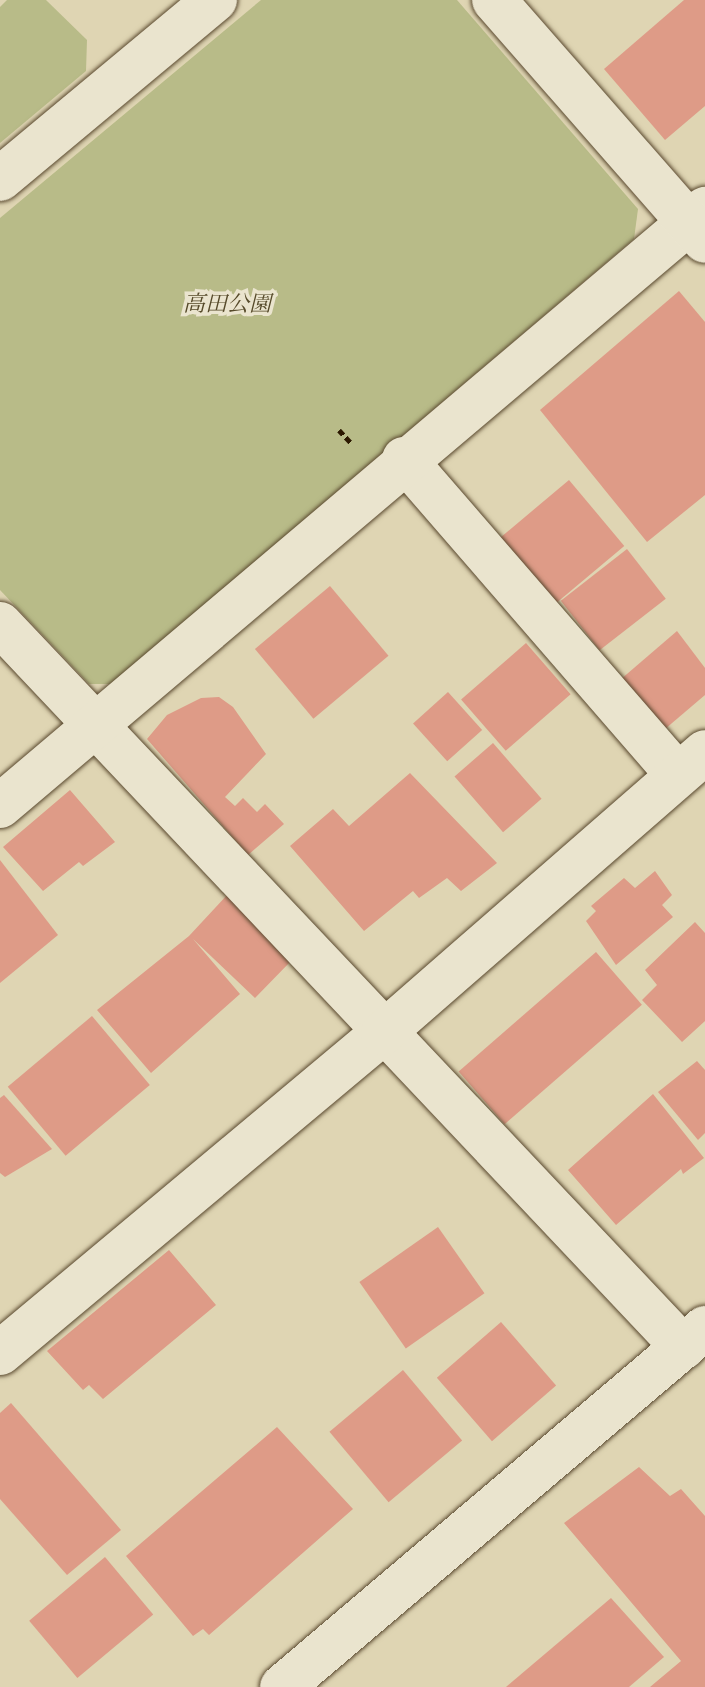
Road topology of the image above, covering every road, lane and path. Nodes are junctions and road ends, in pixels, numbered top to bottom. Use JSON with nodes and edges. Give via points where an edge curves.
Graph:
{"nodes":[{"id":1,"x":215,"y":0,"type":"edge"},
{"id":2,"x":494,"y":0,"type":"edge"},
{"id":3,"x":0,"y":179,"type":"edge"},
{"id":4,"x":700,"y":224,"type":"edge"},
{"id":5,"x":404,"y":459,"type":"junction"},
{"id":6,"x":0,"y":624,"type":"edge"},
{"id":7,"x":95,"y":727,"type":"junction"},
{"id":8,"x":691,"y":764,"type":"edge"},
{"id":9,"x":0,"y":806,"type":"edge"},
{"id":10,"x":383,"y":1033,"type":"junction"},
{"id":11,"x":694,"y":1337,"type":"edge"},
{"id":12,"x":0,"y":1353,"type":"edge"},
{"id":13,"x":282,"y":1687,"type":"edge"}],
"edges":[{"from":1,"to":3,"type":"street"},
{"from":2,"to":4,"type":"street"},
{"from":4,"to":5,"type":"street"},
{"from":5,"to":7,"type":"street"},
{"from":5,"to":8,"type":"street"},
{"from":6,"to":7,"type":"street"},
{"from":7,"to":9,"type":"street"},
{"from":7,"to":10,"type":"street"},
{"from":8,"to":10,"type":"street"},
{"from":10,"to":11,"type":"street"},
{"from":10,"to":12,"type":"street"},
{"from":11,"to":13,"type":"street"}]}
